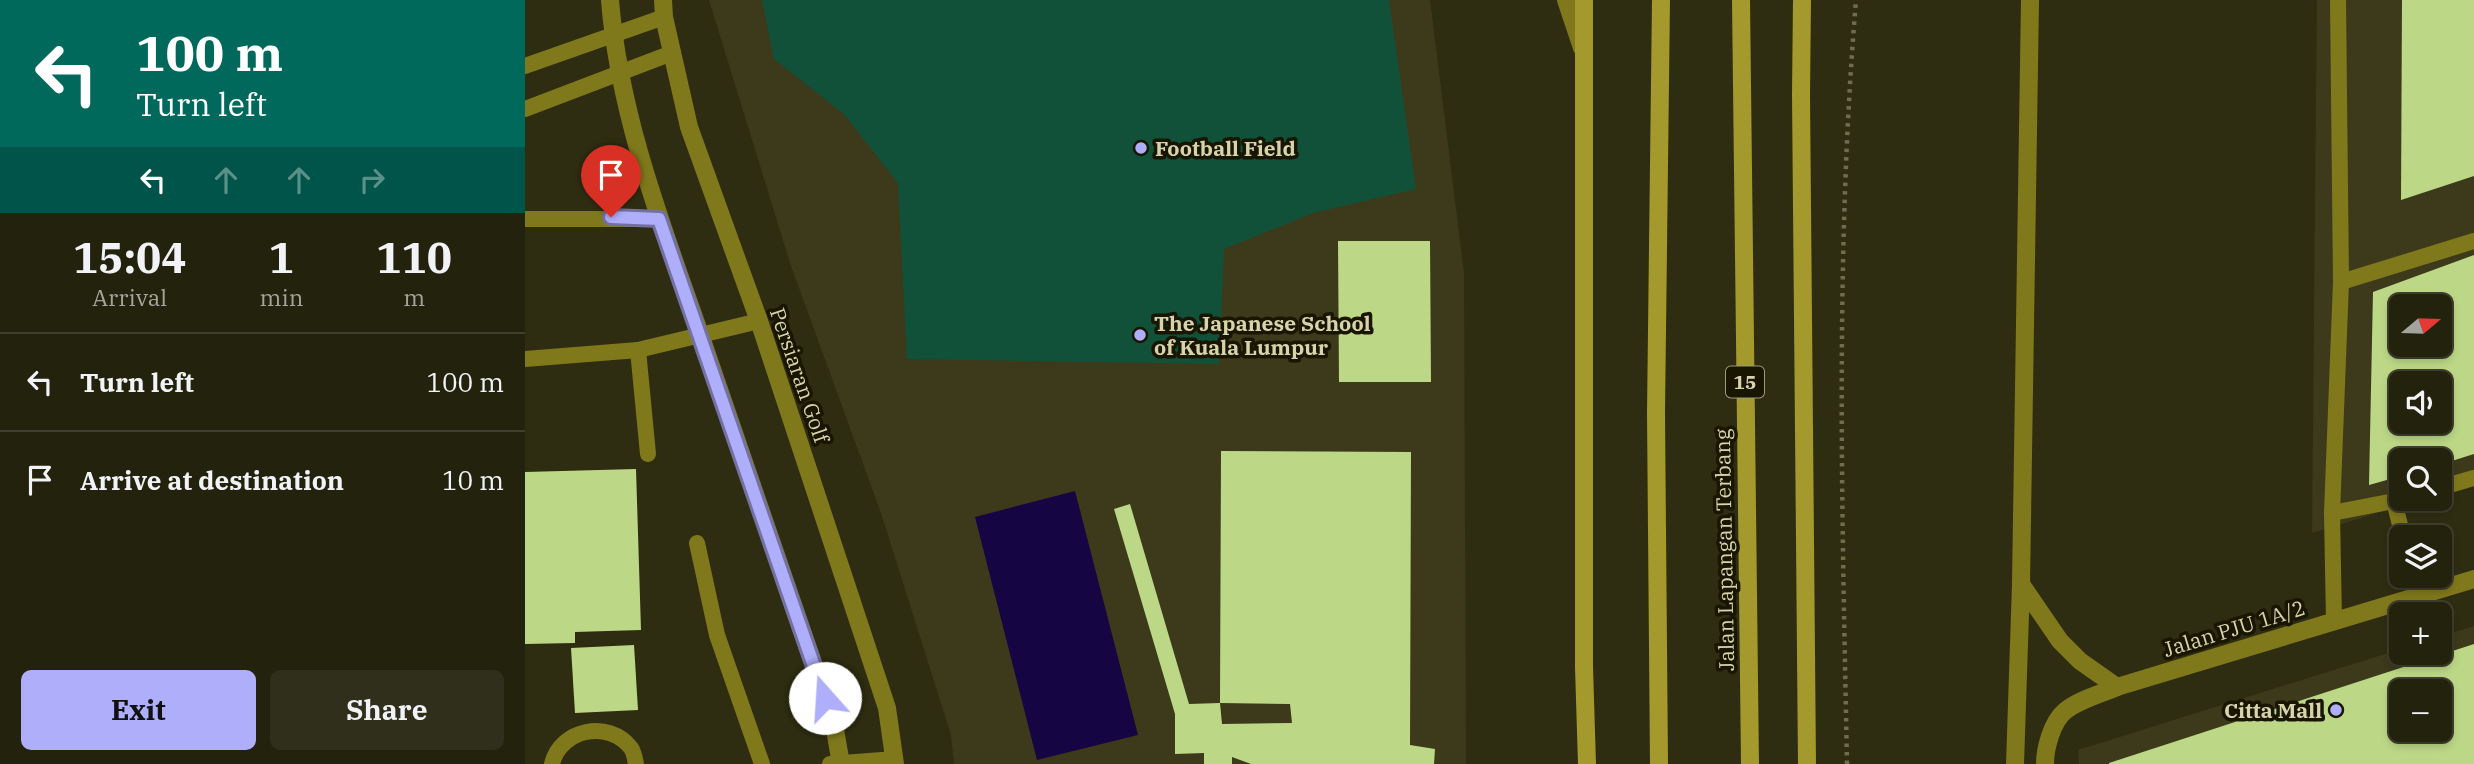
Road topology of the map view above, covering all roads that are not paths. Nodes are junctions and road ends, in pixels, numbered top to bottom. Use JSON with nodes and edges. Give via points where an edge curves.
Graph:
{"nodes":[{"id":1,"x":610,"y":0,"type":"edge"},
{"id":2,"x":1566,"y":0,"type":"edge"},
{"id":3,"x":1584,"y":0,"type":"edge"},
{"id":4,"x":1661,"y":0,"type":"edge"},
{"id":5,"x":1741,"y":0,"type":"edge"},
{"id":6,"x":1802,"y":0,"type":"edge"},
{"id":7,"x":2030,"y":0,"type":"edge"},
{"id":8,"x":2338,"y":0,"type":"edge"},
{"id":9,"x":664,"y":8,"type":"edge"},
{"id":10,"x":612,"y":34,"type":"junction"},
{"id":11,"x":672,"y":53,"type":"junction"},
{"id":12,"x":1584,"y":55,"type":"junction"},
{"id":13,"x":525,"y":66,"type":"edge"},
{"id":14,"x":621,"y":73,"type":"junction"},
{"id":15,"x":525,"y":109,"type":"edge"},
{"id":16,"x":525,"y":219,"type":"edge"},
{"id":17,"x":659,"y":219,"type":"junction"},
{"id":18,"x":2474,"y":241,"type":"edge"},
{"id":19,"x":2341,"y":282,"type":"junction"},
{"id":20,"x":759,"y":321,"type":"junction"},
{"id":21,"x":701,"y":336,"type":"junction"},
{"id":22,"x":638,"y":350,"type":"junction"},
{"id":23,"x":525,"y":359,"type":"edge"},
{"id":24,"x":648,"y":454,"type":"dead end"},
{"id":25,"x":2474,"y":478,"type":"edge"},
{"id":26,"x":2452,"y":484,"type":"edge"},
{"id":27,"x":2389,"y":502,"type":"edge"},
{"id":28,"x":2332,"y":513,"type":"junction"},
{"id":29,"x":697,"y":544,"type":"dead end"},
{"id":30,"x":2474,"y":579,"type":"edge"},
{"id":31,"x":2021,"y":584,"type":"junction"},
{"id":32,"x":2414,"y":588,"type":"edge"},
{"id":33,"x":2416,"y":597,"type":"junction"},
{"id":34,"x":2334,"y":622,"type":"junction"},
{"id":35,"x":1584,"y":667,"type":"junction"},
{"id":36,"x":2117,"y":687,"type":"junction"},
{"id":37,"x":895,"y":761,"type":"edge"},
{"id":38,"x":552,"y":764,"type":"edge"},
{"id":39,"x":636,"y":764,"type":"edge"},
{"id":40,"x":762,"y":764,"type":"edge"},
{"id":41,"x":830,"y":764,"type":"edge"},
{"id":42,"x":841,"y":764,"type":"edge"},
{"id":43,"x":1578,"y":764,"type":"edge"},
{"id":44,"x":1587,"y":764,"type":"edge"},
{"id":45,"x":1659,"y":764,"type":"edge"},
{"id":46,"x":1750,"y":764,"type":"edge"},
{"id":47,"x":1807,"y":764,"type":"edge"},
{"id":48,"x":2015,"y":764,"type":"edge"},
{"id":49,"x":2045,"y":764,"type":"edge"}],
"edges":[{"from":1,"to":10,"type":"street"},
{"from":2,"to":12,"type":"street"},
{"from":3,"to":12,"type":"main road"},
{"from":4,"to":45,"type":"main road","via":[[1656,413]]},
{"from":5,"to":46,"type":"main road","name":"Jalan Lapangan Terbang","number":"15"},
{"from":6,"to":47,"type":"main road"},
{"from":7,"to":31,"type":"street"},
{"from":8,"to":19,"type":"lane"},
{"from":9,"to":10,"type":"lane"},
{"from":9,"to":11,"type":"street","name":"Persiaran Golf"},
{"from":10,"to":13,"type":"lane"},
{"from":10,"to":14,"type":"street"},
{"from":11,"to":14,"type":"lane"},
{"from":11,"to":20,"type":"street","name":"Persiaran Golf","via":[[689,127]]},
{"from":12,"to":35,"type":"main road"},
{"from":14,"to":15,"type":"lane"},
{"from":14,"to":17,"type":"street"},
{"from":16,"to":17,"type":"lane"},
{"from":17,"to":21,"type":"street"},
{"from":18,"to":19,"type":"lane"},
{"from":19,"to":28,"type":"lane"},
{"from":20,"to":21,"type":"lane"},
{"from":20,"to":37,"type":"street","name":"Persiaran Golf","via":[[887,708]]},
{"from":21,"to":22,"type":"lane"},
{"from":21,"to":42,"type":"street","via":[[834,724]]},
{"from":22,"to":23,"type":"lane"},
{"from":22,"to":24,"type":"lane"},
{"from":25,"to":26,"type":"lane"},
{"from":27,"to":28,"type":"lane"},
{"from":28,"to":34,"type":"lane"},
{"from":29,"to":40,"type":"lane","via":[[717,635]]},
{"from":30,"to":33,"type":"street","name":"Jalan PJU 1A/2"},
{"from":31,"to":36,"type":"street","via":[[2060,641]]},
{"from":31,"to":48,"type":"street"},
{"from":32,"to":33,"type":"lane"},
{"from":33,"to":34,"type":"street","name":"Jalan PJU 1A/2"},
{"from":34,"to":36,"type":"street","name":"Jalan PJU 1A/2"},
{"from":35,"to":43,"type":"street"},
{"from":35,"to":44,"type":"main road"},
{"from":36,"to":49,"type":"street","name":"Jalan PJU 1A/2","via":[[2064,712],[2052,732]]},
{"from":37,"to":42,"type":"lane"},
{"from":38,"to":39,"type":"lane","via":[[565,741],[581,732],[600,730],[625,743]]},
{"from":41,"to":42,"type":"lane"}]}
